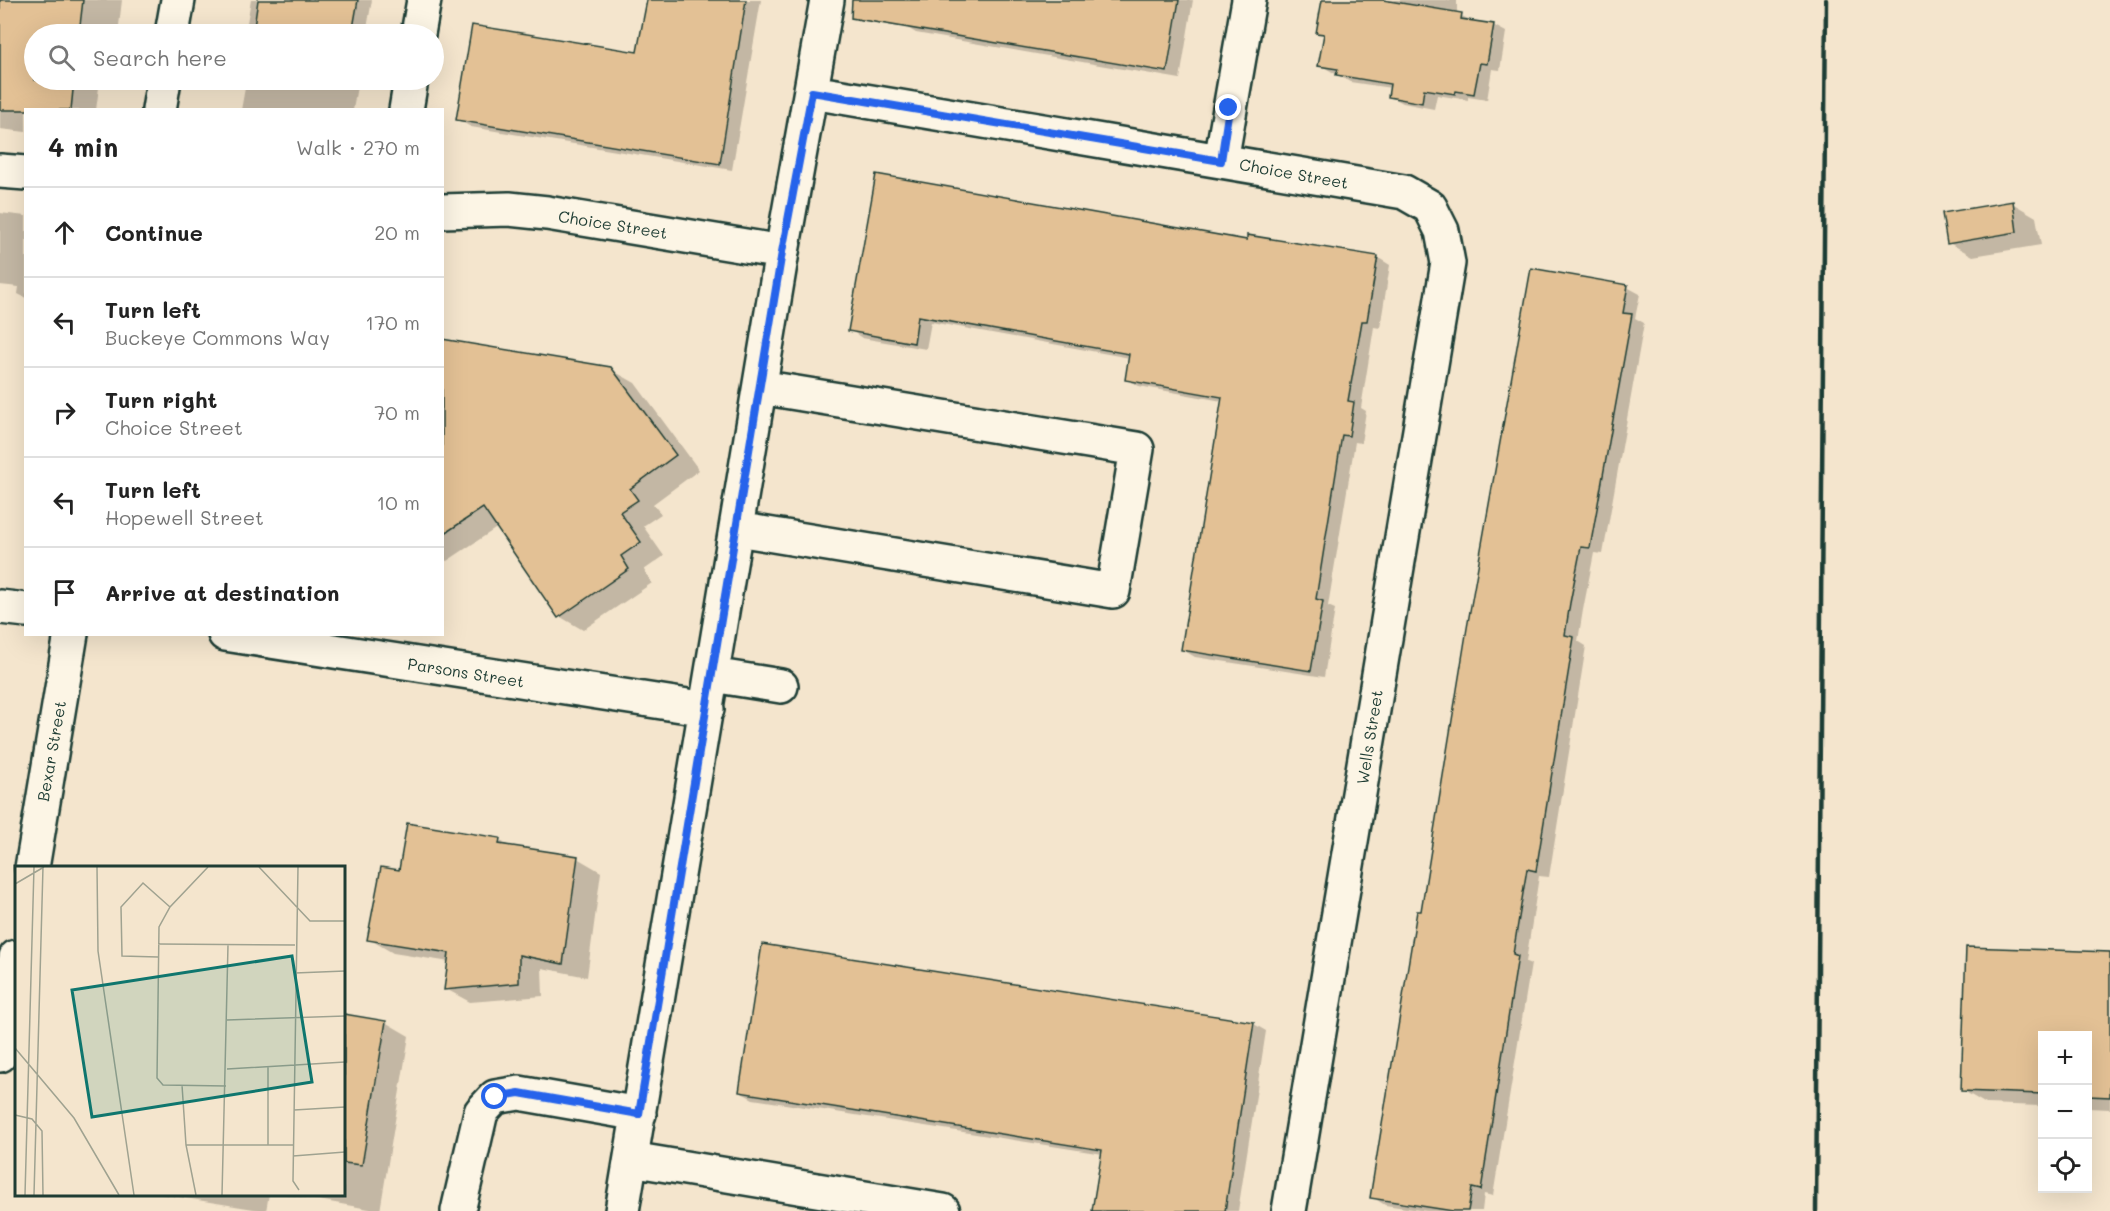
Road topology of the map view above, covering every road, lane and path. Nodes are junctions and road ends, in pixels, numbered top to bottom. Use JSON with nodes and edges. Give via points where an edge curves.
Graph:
{"nodes":[{"id":1,"x":178,"y":0,"type":"edge"},
{"id":2,"x":424,"y":0,"type":"edge"},
{"id":3,"x":827,"y":0,"type":"edge"},
{"id":4,"x":1249,"y":0,"type":"edge"},
{"id":5,"x":174,"y":24,"type":"edge"},
{"id":6,"x":420,"y":24,"type":"edge"},
{"id":7,"x":162,"y":90,"type":"edge"},
{"id":8,"x":409,"y":90,"type":"edge"},
{"id":9,"x":812,"y":92,"type":"junction"},
{"id":10,"x":159,"y":108,"type":"edge"},
{"id":11,"x":406,"y":108,"type":"edge"},
{"id":12,"x":1221,"y":161,"type":"junction"},
{"id":13,"x":0,"y":171,"type":"edge"},
{"id":14,"x":24,"y":173,"type":"edge"},
{"id":15,"x":444,"y":211,"type":"edge"},
{"id":16,"x":782,"y":252,"type":"junction"},
{"id":17,"x":1448,"y":263,"type":"joint"},
{"id":18,"x":760,"y":387,"type":"junction"},
{"id":19,"x":737,"y":529,"type":"junction"},
{"id":20,"x":0,"y":607,"type":"edge"},
{"id":21,"x":24,"y":610,"type":"edge"},
{"id":22,"x":71,"y":636,"type":"edge"},
{"id":23,"x":249,"y":636,"type":"edge"},
{"id":24,"x":286,"y":639,"type":"edge"},
{"id":25,"x":712,"y":675,"type":"junction"},
{"id":26,"x":781,"y":686,"type":"dead end"},
{"id":27,"x":707,"y":709,"type":"junction"},
{"id":28,"x":32,"y":866,"type":"edge"},
{"id":29,"x":15,"y":963,"type":"edge"},
{"id":30,"x":1,"y":1046,"type":"edge"},
{"id":31,"x":639,"y":1114,"type":"junction"},
{"id":32,"x":631,"y":1159,"type":"junction"},
{"id":33,"x":458,"y":1211,"type":"edge"},
{"id":34,"x":622,"y":1211,"type":"edge"},
{"id":35,"x":943,"y":1211,"type":"edge"},
{"id":36,"x":1289,"y":1211,"type":"edge"}],
"edges":[{"from":1,"to":5,"type":"street"},
{"from":2,"to":6,"type":"street"},
{"from":3,"to":9,"type":"street"},
{"from":4,"to":12,"type":"street"},
{"from":7,"to":10,"type":"street"},
{"from":8,"to":11,"type":"street"},
{"from":9,"to":12,"type":"street","name":"Choice Street"},
{"from":9,"to":16,"type":"street"},
{"from":12,"to":17,"type":"street","name":"Choice Street","via":[[1404,192],[1430,207],[1442,231]]},
{"from":13,"to":14,"type":"street"},
{"from":15,"to":16,"type":"street","name":"Choice Street","via":[[509,209],[547,213]]},
{"from":16,"to":18,"type":"street"},
{"from":17,"to":36,"type":"street","name":"Wells Street"},
{"from":18,"to":19,"type":"street"},
{"from":18,"to":19,"type":"street","via":[[1137,449],[1113,591]]},
{"from":19,"to":25,"type":"street"},
{"from":20,"to":21,"type":"street"},
{"from":22,"to":28,"type":"street","name":"Bexar Street"},
{"from":23,"to":24,"type":"street","name":"Parsons Street"},
{"from":24,"to":27,"type":"street","name":"Parsons Street"},
{"from":25,"to":26,"type":"street"},
{"from":25,"to":27,"type":"street"},
{"from":27,"to":31,"type":"street"},
{"from":29,"to":30,"type":"street"},
{"from":31,"to":32,"type":"street"},
{"from":31,"to":33,"type":"street","via":[[519,1093],[495,1097],[481,1112]]},
{"from":32,"to":34,"type":"street"},
{"from":32,"to":35,"type":"street"}]}
